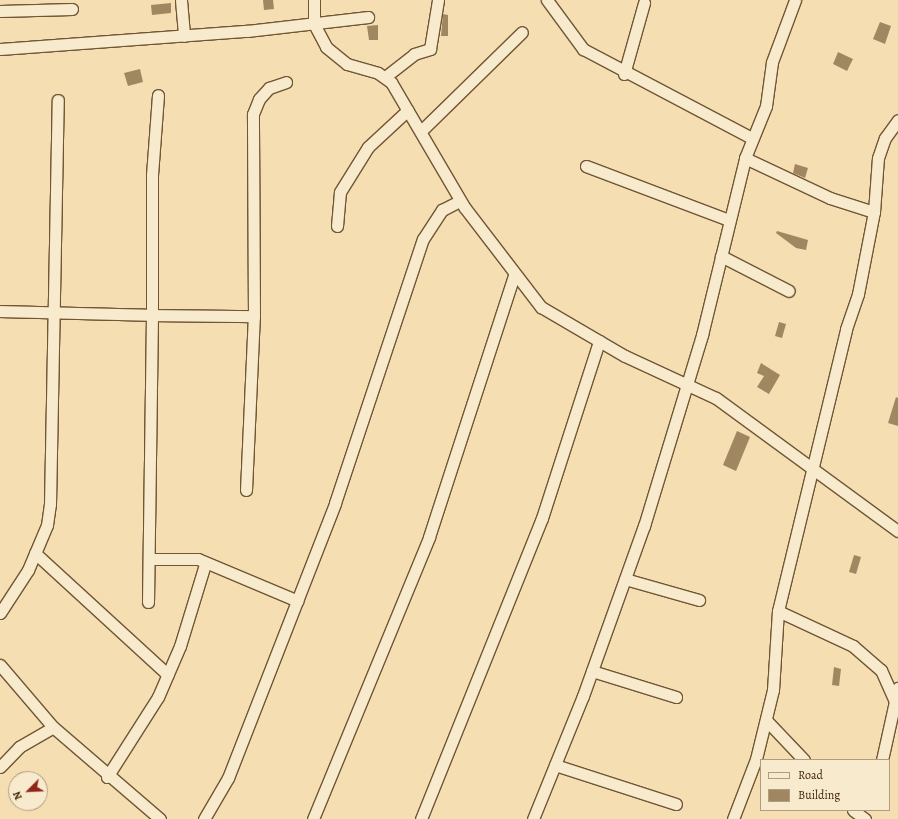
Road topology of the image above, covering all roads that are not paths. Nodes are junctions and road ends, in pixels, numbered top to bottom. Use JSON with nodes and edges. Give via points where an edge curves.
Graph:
{"nodes":[{"id":1,"x":181,"y":0,"type":"edge"},
{"id":2,"x":314,"y":0,"type":"edge"},
{"id":3,"x":438,"y":0,"type":"edge"},
{"id":4,"x":547,"y":0,"type":"edge"},
{"id":5,"x":794,"y":0,"type":"edge"},
{"id":6,"x":644,"y":3,"type":"dead end"},
{"id":7,"x":72,"y":8,"type":"dead end"},
{"id":8,"x":0,"y":11,"type":"edge"},
{"id":9,"x":368,"y":16,"type":"dead end"},
{"id":10,"x":314,"y":24,"type":"junction"},
{"id":11,"x":522,"y":32,"type":"dead end"},
{"id":12,"x":184,"y":36,"type":"junction"},
{"id":13,"x":0,"y":49,"type":"edge"},
{"id":14,"x":624,"y":74,"type":"junction"},
{"id":15,"x":385,"y":77,"type":"junction"},
{"id":16,"x":286,"y":82,"type":"dead end"},
{"id":17,"x":158,"y":95,"type":"dead end"},
{"id":18,"x":58,"y":100,"type":"dead end"},
{"id":19,"x":408,"y":110,"type":"junction"},
{"id":20,"x":898,"y":120,"type":"edge"},
{"id":21,"x":421,"y":131,"type":"junction"},
{"id":22,"x":752,"y":138,"type":"junction"},
{"id":23,"x":745,"y":158,"type":"junction"},
{"id":24,"x":586,"y":166,"type":"dead end"},
{"id":25,"x":460,"y":201,"type":"junction"},
{"id":26,"x":874,"y":212,"type":"junction"},
{"id":27,"x":729,"y":220,"type":"junction"},
{"id":28,"x":337,"y":226,"type":"dead end"},
{"id":29,"x":721,"y":256,"type":"junction"},
{"id":30,"x":514,"y":275,"type":"junction"},
{"id":31,"x":789,"y":292,"type":"dead end"},
{"id":32,"x":0,"y":312,"type":"edge"},
{"id":33,"x":56,"y":313,"type":"junction"},
{"id":34,"x":152,"y":315,"type":"junction"},
{"id":35,"x":254,"y":316,"type":"junction"},
{"id":36,"x":599,"y":341,"type":"junction"},
{"id":37,"x":687,"y":384,"type":"junction"},
{"id":38,"x":812,"y":470,"type":"junction"},
{"id":39,"x":246,"y":490,"type":"dead end"},
{"id":40,"x":898,"y":531,"type":"edge"},
{"id":41,"x":35,"y":553,"type":"junction"},
{"id":42,"x":149,"y":559,"type":"junction"},
{"id":43,"x":205,"y":564,"type":"junction"},
{"id":44,"x":625,"y":579,"type":"junction"},
{"id":45,"x":699,"y":600,"type":"dead end"},
{"id":46,"x":298,"y":601,"type":"junction"},
{"id":47,"x":148,"y":602,"type":"dead end"},
{"id":48,"x":778,"y":610,"type":"junction"},
{"id":49,"x":0,"y":613,"type":"edge"},
{"id":50,"x":0,"y":665,"type":"edge"},
{"id":51,"x":592,"y":671,"type":"junction"},
{"id":52,"x":168,"y":675,"type":"junction"},
{"id":53,"x":898,"y":688,"type":"edge"},
{"id":54,"x":676,"y":697,"type":"dead end"},
{"id":55,"x":895,"y":702,"type":"junction"},
{"id":56,"x":766,"y":720,"type":"junction"},
{"id":57,"x":53,"y":727,"type":"junction"},
{"id":58,"x":803,"y":759,"type":"edge"},
{"id":59,"x":882,"y":759,"type":"edge"},
{"id":60,"x":555,"y":765,"type":"junction"},
{"id":61,"x":0,"y":767,"type":"edge"},
{"id":62,"x":107,"y":777,"type":"junction"},
{"id":63,"x":676,"y":804,"type":"dead end"},
{"id":64,"x":855,"y":811,"type":"edge"},
{"id":65,"x":146,"y":815,"type":"edge"},
{"id":66,"x":160,"y":819,"type":"edge"},
{"id":67,"x":204,"y":819,"type":"edge"},
{"id":68,"x":313,"y":819,"type":"edge"},
{"id":69,"x":421,"y":819,"type":"edge"},
{"id":70,"x":533,"y":819,"type":"edge"},
{"id":71,"x":733,"y":819,"type":"edge"},
{"id":72,"x":867,"y":819,"type":"edge"}],
"edges":[{"from":1,"to":12,"type":"street"},
{"from":2,"to":10,"type":"street"},
{"from":3,"to":15,"type":"street","via":[[430,49],[414,54]]},
{"from":4,"to":14,"type":"street","via":[[577,44]]},
{"from":5,"to":22,"type":"street","via":[[772,62],[766,106]]},
{"from":6,"to":14,"type":"street"},
{"from":7,"to":8,"type":"street"},
{"from":9,"to":10,"type":"street"},
{"from":10,"to":12,"type":"street"},
{"from":10,"to":15,"type":"street","via":[[332,55]]},
{"from":11,"to":21,"type":"street"},
{"from":12,"to":13,"type":"street"},
{"from":14,"to":22,"type":"street"},
{"from":15,"to":19,"type":"street"},
{"from":16,"to":35,"type":"street","via":[[269,88],[259,99],[253,114]]},
{"from":17,"to":34,"type":"street","via":[[152,175]]},
{"from":18,"to":33,"type":"street"},
{"from":19,"to":21,"type":"street"},
{"from":19,"to":28,"type":"street","via":[[368,147],[340,192]]},
{"from":20,"to":26,"type":"street","via":[[885,138],[878,158]]},
{"from":21,"to":25,"type":"street"},
{"from":22,"to":23,"type":"street"},
{"from":23,"to":26,"type":"street","via":[[830,198]]},
{"from":23,"to":27,"type":"street"},
{"from":24,"to":27,"type":"street"},
{"from":25,"to":30,"type":"street"},
{"from":25,"to":46,"type":"street","via":[[442,210],[423,239],[335,503]]},
{"from":26,"to":38,"type":"street","via":[[858,294],[846,329]]},
{"from":27,"to":29,"type":"street"},
{"from":29,"to":31,"type":"street"},
{"from":29,"to":37,"type":"street"},
{"from":30,"to":36,"type":"street","via":[[541,307]]},
{"from":30,"to":68,"type":"street","via":[[429,537]]},
{"from":32,"to":33,"type":"street"},
{"from":33,"to":34,"type":"street"},
{"from":33,"to":41,"type":"street","via":[[48,483],[50,504],[47,525]]},
{"from":34,"to":35,"type":"street"},
{"from":34,"to":42,"type":"street"},
{"from":35,"to":39,"type":"street"},
{"from":36,"to":37,"type":"street"},
{"from":36,"to":69,"type":"street","via":[[542,518]]},
{"from":37,"to":38,"type":"street","via":[[716,398]]},
{"from":37,"to":44,"type":"street"},
{"from":38,"to":40,"type":"street"},
{"from":38,"to":48,"type":"street"},
{"from":41,"to":49,"type":"street"},
{"from":41,"to":52,"type":"street"},
{"from":42,"to":43,"type":"street","via":[[198,559]]},
{"from":42,"to":47,"type":"street"},
{"from":43,"to":46,"type":"street"},
{"from":43,"to":52,"type":"street"},
{"from":44,"to":45,"type":"street"},
{"from":44,"to":51,"type":"street"},
{"from":46,"to":67,"type":"street","via":[[228,778]]},
{"from":48,"to":55,"type":"street","via":[[853,646],[881,670]]},
{"from":48,"to":56,"type":"street","via":[[773,690]]},
{"from":50,"to":57,"type":"street"},
{"from":51,"to":54,"type":"street"},
{"from":51,"to":60,"type":"street"},
{"from":52,"to":62,"type":"street","via":[[138,732]]},
{"from":53,"to":55,"type":"street"},
{"from":55,"to":59,"type":"street"},
{"from":56,"to":58,"type":"street"},
{"from":56,"to":71,"type":"street"},
{"from":57,"to":61,"type":"street","via":[[19,747]]},
{"from":57,"to":62,"type":"street"},
{"from":60,"to":63,"type":"street"},
{"from":60,"to":70,"type":"street"},
{"from":62,"to":65,"type":"street"},
{"from":64,"to":72,"type":"street"},
{"from":65,"to":66,"type":"street"}]}
